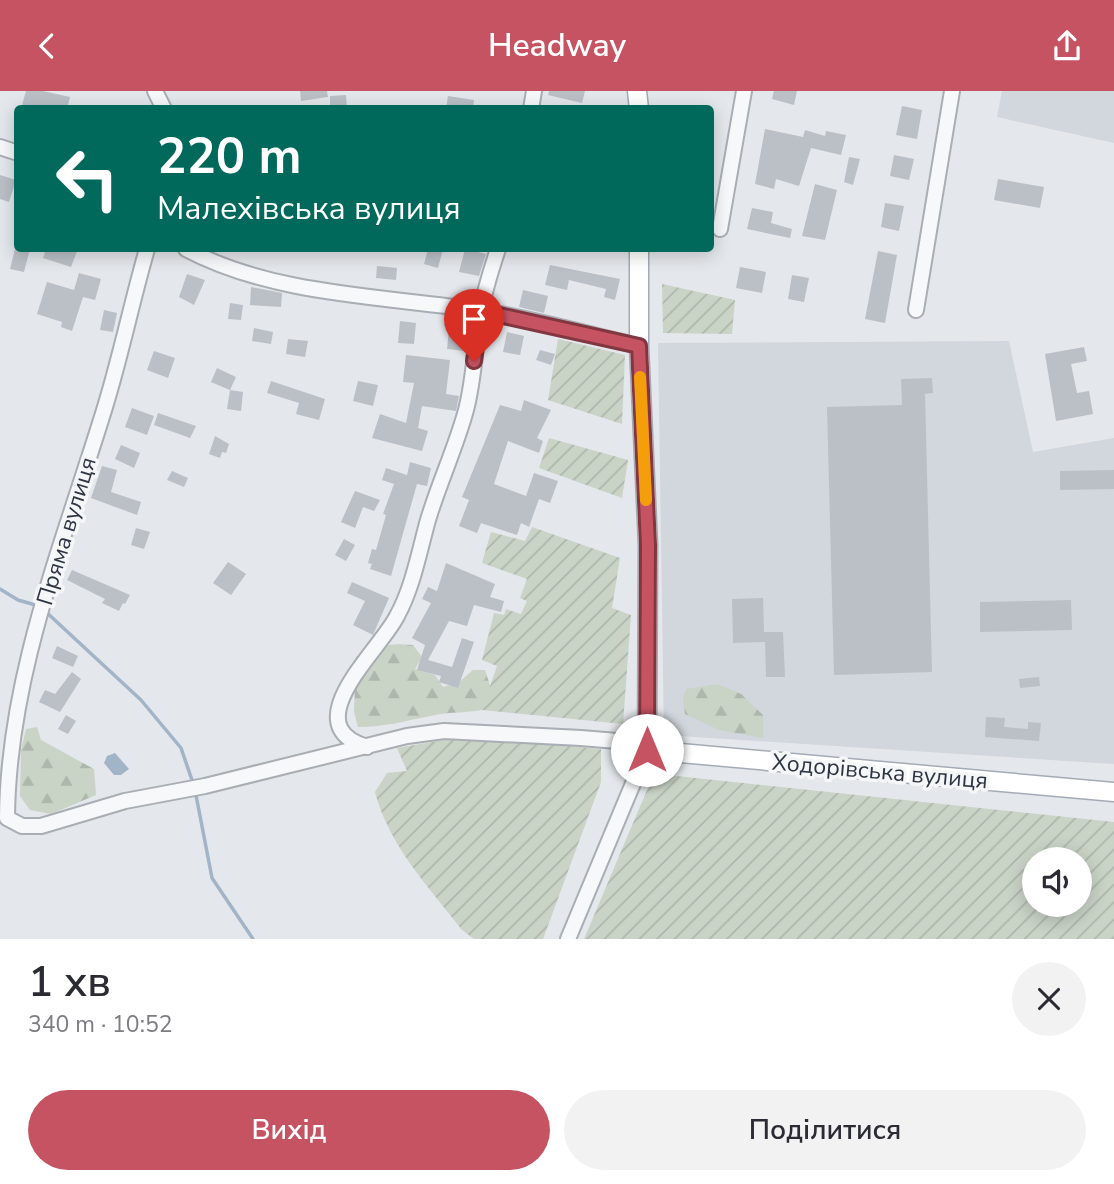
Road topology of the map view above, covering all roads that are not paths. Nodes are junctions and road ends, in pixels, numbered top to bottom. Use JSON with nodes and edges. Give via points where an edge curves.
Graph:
{"nodes":[{"id":1,"x":744,"y":91,"type":"edge"},
{"id":2,"x":952,"y":91,"type":"edge"},
{"id":3,"x":720,"y":229,"type":"dead end"},
{"id":4,"x":146,"y":252,"type":"edge"},
{"id":5,"x":192,"y":252,"type":"edge"},
{"id":6,"x":497,"y":252,"type":"edge"},
{"id":7,"x":639,"y":252,"type":"edge"},
{"id":8,"x":916,"y":310,"type":"dead end"},
{"id":9,"x":481,"y":311,"type":"junction"},
{"id":10,"x":639,"y":346,"type":"junction"},
{"id":11,"x":368,"y":747,"type":"junction"},
{"id":12,"x":647,"y":750,"type":"junction"},
{"id":13,"x":4,"y":771,"type":"edge"},
{"id":14,"x":1114,"y":792,"type":"edge"},
{"id":15,"x":568,"y":939,"type":"edge"}],
"edges":[{"from":1,"to":3,"type":"street"},
{"from":2,"to":8,"type":"street"},
{"from":4,"to":13,"type":"street","name":"Пряма вулиця","via":[[106,405],[44,596]]},
{"from":5,"to":9,"type":"street","via":[[264,281]]},
{"from":6,"to":9,"type":"street"},
{"from":7,"to":10,"type":"main road"},
{"from":9,"to":10,"type":"street"},
{"from":9,"to":11,"type":"street","via":[[466,410],[414,571],[398,615],[344,687],[338,709],[340,728],[351,742]]},
{"from":10,"to":12,"type":"main road","via":[[648,545]]},
{"from":11,"to":12,"type":"street","via":[[407,736],[485,731],[617,741]]},
{"from":11,"to":13,"type":"street","name":"Пряма вулиця","via":[[125,801],[41,826],[22,826],[7,818]]},
{"from":12,"to":14,"type":"main road","name":"Ходорівська вулиця"},
{"from":12,"to":15,"type":"street"}]}
